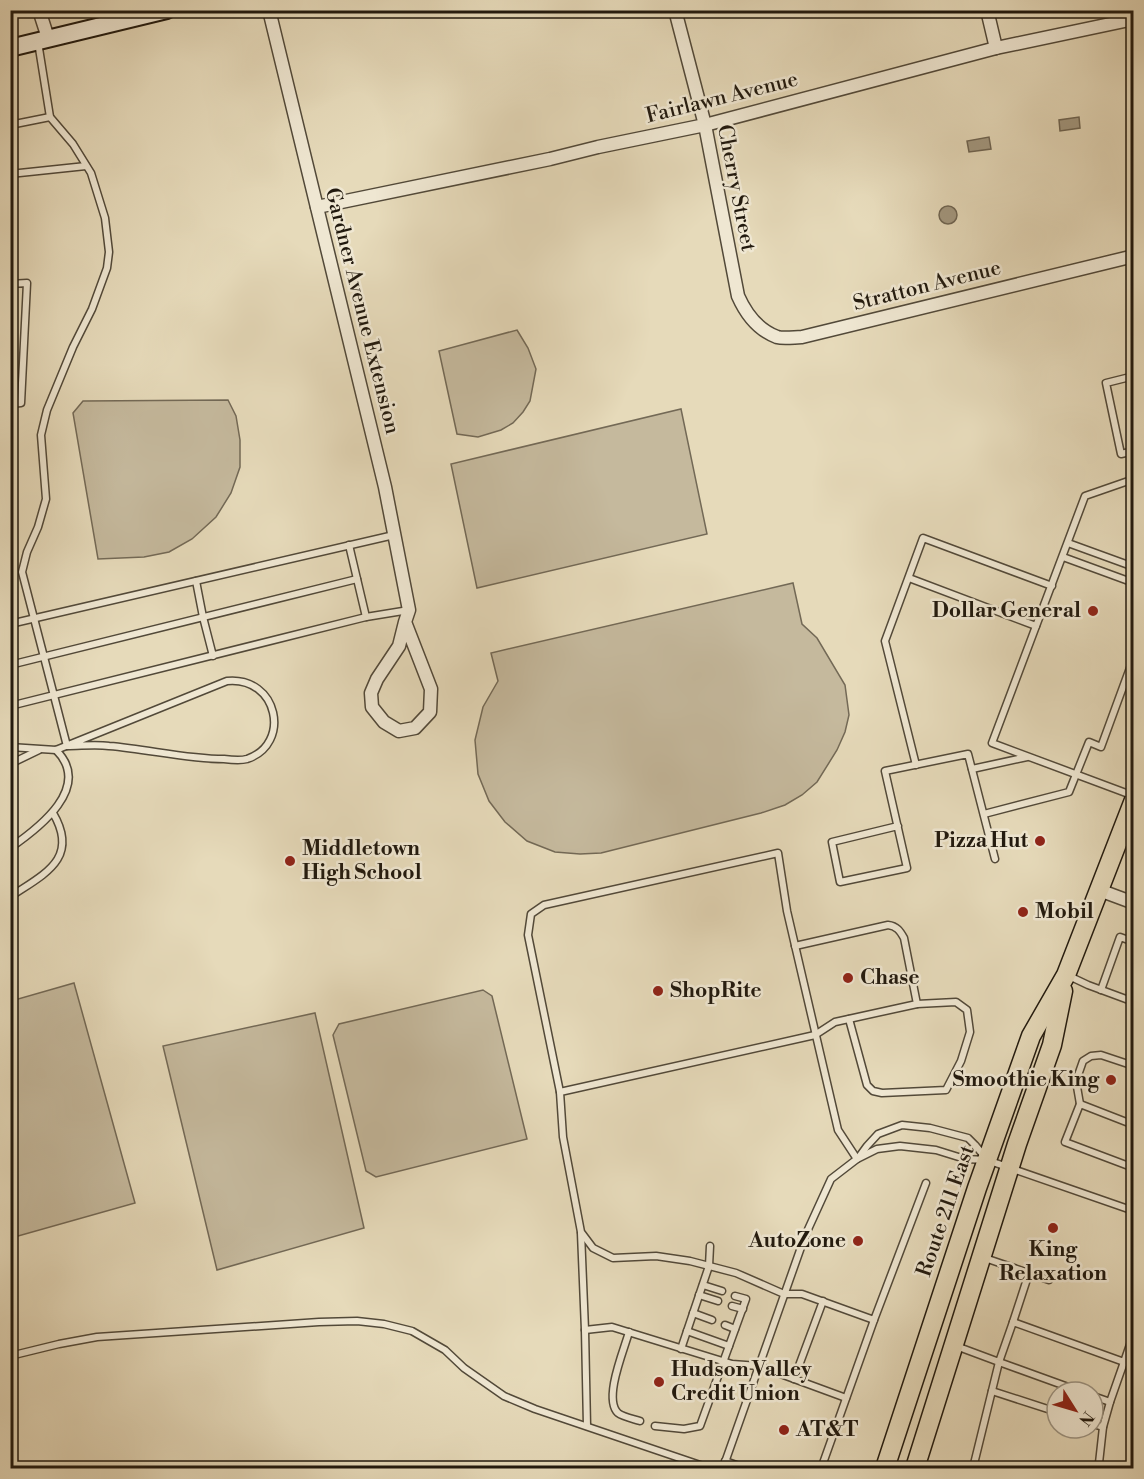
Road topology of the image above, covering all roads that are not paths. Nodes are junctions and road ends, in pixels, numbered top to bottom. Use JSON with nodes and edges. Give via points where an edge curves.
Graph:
{"nodes":[{"id":1,"x":39,"y":10,"type":"edge"},
{"id":2,"x":167,"y":10,"type":"edge"},
{"id":3,"x":269,"y":10,"type":"edge"},
{"id":4,"x":675,"y":10,"type":"edge"},
{"id":5,"x":987,"y":10,"type":"edge"},
{"id":6,"x":1134,"y":19,"type":"edge"},
{"id":7,"x":43,"y":39,"type":"junction"},
{"id":8,"x":10,"y":48,"type":"edge"},
{"id":9,"x":996,"y":48,"type":"junction"},
{"id":10,"x":50,"y":117,"type":"junction"},
{"id":11,"x":10,"y":125,"type":"edge"},
{"id":12,"x":705,"y":125,"type":"junction"},
{"id":13,"x":86,"y":166,"type":"junction"},
{"id":14,"x":10,"y":174,"type":"edge"},
{"id":15,"x":317,"y":207,"type":"junction"},
{"id":16,"x":1134,"y":256,"type":"edge"},
{"id":17,"x":10,"y":284,"type":"edge"},
{"id":18,"x":741,"y":304,"type":"joint"},
{"id":19,"x":1134,"y":376,"type":"edge"},
{"id":20,"x":10,"y":404,"type":"edge"},
{"id":21,"x":1134,"y":451,"type":"edge"},
{"id":22,"x":1134,"y":479,"type":"edge"},
{"id":23,"x":395,"y":535,"type":"junction"},
{"id":24,"x":1068,"y":543,"type":"junction"},
{"id":25,"x":349,"y":545,"type":"junction"},
{"id":26,"x":1063,"y":556,"type":"junction"},
{"id":27,"x":1134,"y":567,"type":"edge"},
{"id":28,"x":909,"y":578,"type":"junction"},
{"id":29,"x":357,"y":579,"type":"junction"},
{"id":30,"x":196,"y":581,"type":"junction"},
{"id":31,"x":1134,"y":583,"type":"edge"},
{"id":32,"x":1052,"y":586,"type":"junction"},
{"id":33,"x":407,"y":616,"type":"junction"},
{"id":34,"x":203,"y":617,"type":"junction"},
{"id":35,"x":366,"y":617,"type":"junction"},
{"id":36,"x":35,"y":619,"type":"junction"},
{"id":37,"x":10,"y":624,"type":"edge"},
{"id":38,"x":1036,"y":626,"type":"junction"},
{"id":39,"x":213,"y":656,"type":"junction"},
{"id":40,"x":44,"y":657,"type":"junction"},
{"id":41,"x":1134,"y":657,"type":"edge"},
{"id":42,"x":10,"y":665,"type":"edge"},
{"id":43,"x":55,"y":695,"type":"junction"},
{"id":44,"x":10,"y":706,"type":"edge"},
{"id":45,"x":68,"y":746,"type":"junction"},
{"id":46,"x":10,"y":747,"type":"edge"},
{"id":47,"x":42,"y":748,"type":"junction"},
{"id":48,"x":56,"y":750,"type":"junction"},
{"id":49,"x":1029,"y":757,"type":"junction"},
{"id":50,"x":10,"y":764,"type":"edge"},
{"id":51,"x":916,"y":765,"type":"junction"},
{"id":52,"x":972,"y":769,"type":"junction"},
{"id":53,"x":1077,"y":775,"type":"junction"},
{"id":54,"x":1134,"y":798,"type":"edge"},
{"id":55,"x":53,"y":813,"type":"junction"},
{"id":56,"x":984,"y":814,"type":"junction"},
{"id":57,"x":898,"y":826,"type":"junction"},
{"id":58,"x":1128,"y":830,"type":"edge"},
{"id":59,"x":10,"y":848,"type":"edge"},
{"id":60,"x":995,"y":860,"type":"dead end"},
{"id":61,"x":1099,"y":890,"type":"junction"},
{"id":62,"x":10,"y":897,"type":"edge"},
{"id":63,"x":1134,"y":903,"type":"edge"},
{"id":64,"x":1134,"y":942,"type":"edge"},
{"id":65,"x":795,"y":946,"type":"junction"},
{"id":66,"x":1066,"y":975,"type":"junction"},
{"id":67,"x":1101,"y":990,"type":"junction"},
{"id":68,"x":1134,"y":1002,"type":"edge"},
{"id":69,"x":918,"y":1004,"type":"junction"},
{"id":70,"x":849,"y":1019,"type":"junction"},
{"id":71,"x":815,"y":1035,"type":"junction"},
{"id":72,"x":1134,"y":1066,"type":"edge"},
{"id":73,"x":560,"y":1092,"type":"junction"},
{"id":74,"x":1080,"y":1104,"type":"junction"},
{"id":75,"x":1133,"y":1125,"type":"edge"},
{"id":76,"x":858,"y":1159,"type":"junction"},
{"id":77,"x":987,"y":1160,"type":"junction"},
{"id":78,"x":1010,"y":1167,"type":"junction"},
{"id":79,"x":1134,"y":1168,"type":"edge"},
{"id":80,"x":926,"y":1183,"type":"dead end"},
{"id":81,"x":1134,"y":1211,"type":"edge"},
{"id":82,"x":581,"y":1232,"type":"junction"},
{"id":83,"x":710,"y":1246,"type":"dead end"},
{"id":84,"x":982,"y":1257,"type":"junction"},
{"id":85,"x":709,"y":1266,"type":"junction"},
{"id":86,"x":1029,"y":1273,"type":"junction"},
{"id":87,"x":1049,"y":1280,"type":"dead end"},
{"id":88,"x":703,"y":1285,"type":"junction"},
{"id":89,"x":722,"y":1291,"type":"dead end"},
{"id":90,"x":784,"y":1294,"type":"junction"},
{"id":91,"x":699,"y":1295,"type":"junction"},
{"id":92,"x":735,"y":1296,"type":"dead end"},
{"id":93,"x":718,"y":1301,"type":"dead end"},
{"id":94,"x":822,"y":1301,"type":"junction"},
{"id":95,"x":732,"y":1306,"type":"dead end"},
{"id":96,"x":742,"y":1309,"type":"junction"},
{"id":97,"x":693,"y":1313,"type":"junction"},
{"id":98,"x":712,"y":1320,"type":"dead end"},
{"id":99,"x":874,"y":1320,"type":"junction"},
{"id":100,"x":1013,"y":1322,"type":"junction"},
{"id":101,"x":725,"y":1325,"type":"dead end"},
{"id":102,"x":735,"y":1329,"type":"junction"},
{"id":103,"x":585,"y":1330,"type":"junction"},
{"id":104,"x":687,"y":1331,"type":"junction"},
{"id":105,"x":629,"y":1332,"type":"junction"},
{"id":106,"x":1134,"y":1333,"type":"edge"},
{"id":107,"x":954,"y":1345,"type":"junction"},
{"id":108,"x":729,"y":1346,"type":"junction"},
{"id":109,"x":681,"y":1349,"type":"junction"},
{"id":110,"x":10,"y":1356,"type":"edge"},
{"id":111,"x":723,"y":1362,"type":"junction"},
{"id":112,"x":999,"y":1362,"type":"junction"},
{"id":113,"x":1124,"y":1362,"type":"junction"},
{"id":114,"x":1134,"y":1365,"type":"edge"},
{"id":115,"x":759,"y":1366,"type":"junction"},
{"id":116,"x":794,"y":1379,"type":"junction"},
{"id":117,"x":1049,"y":1380,"type":"edge"},
{"id":118,"x":992,"y":1390,"type":"junction"},
{"id":119,"x":846,"y":1398,"type":"junction"},
{"id":120,"x":1105,"y":1400,"type":"edge"},
{"id":121,"x":1110,"y":1402,"type":"junction"},
{"id":122,"x":1045,"y":1408,"type":"edge"},
{"id":123,"x":1105,"y":1418,"type":"edge"},
{"id":124,"x":640,"y":1421,"type":"dead end"},
{"id":125,"x":587,"y":1426,"type":"junction"},
{"id":126,"x":655,"y":1426,"type":"dead end"},
{"id":127,"x":1101,"y":1440,"type":"edge"},
{"id":128,"x":725,"y":1461,"type":"junction"},
{"id":129,"x":822,"y":1466,"type":"dead end"},
{"id":130,"x":709,"y":1468,"type":"edge"},
{"id":131,"x":723,"y":1468,"type":"edge"},
{"id":132,"x":745,"y":1468,"type":"edge"},
{"id":133,"x":885,"y":1468,"type":"edge"},
{"id":134,"x":915,"y":1468,"type":"edge"},
{"id":135,"x":973,"y":1468,"type":"edge"},
{"id":136,"x":1096,"y":1468,"type":"edge"}],
"edges":[{"from":1,"to":7,"type":"street"},
{"from":2,"to":7,"type":"street"},
{"from":3,"to":15,"type":"street","name":"Gardner Avenue Extension"},
{"from":4,"to":12,"type":"street","name":"Cherry Street"},
{"from":5,"to":9,"type":"street"},
{"from":6,"to":9,"type":"street","name":"Fairlawn Avenue"},
{"from":7,"to":8,"type":"street"},
{"from":7,"to":10,"type":"lane"},
{"from":9,"to":12,"type":"street","name":"Fairlawn Avenue"},
{"from":10,"to":11,"type":"lane"},
{"from":10,"to":13,"type":"lane"},
{"from":12,"to":15,"type":"street","name":"Fairlawn Avenue"},
{"from":12,"to":18,"type":"street","name":"Cherry Street"},
{"from":13,"to":14,"type":"lane"},
{"from":13,"to":36,"type":"lane","via":[[105,218],[109,252],[92,309],[73,347],[40,435],[46,499],[22,572]]},
{"from":15,"to":23,"type":"street","name":"Gardner Avenue Extension"},
{"from":16,"to":18,"type":"street","name":"Stratton Avenue","via":[[802,337],[778,337],[759,326]]},
{"from":17,"to":20,"type":"lane","via":[[27,283],[21,403]]},
{"from":19,"to":21,"type":"lane","via":[[1106,383],[1121,454]]},
{"from":22,"to":24,"type":"lane","via":[[1085,496]]},
{"from":23,"to":25,"type":"lane"},
{"from":23,"to":33,"type":"street","name":"Gardner Avenue Extension"},
{"from":24,"to":26,"type":"lane"},
{"from":24,"to":27,"type":"lane"},
{"from":25,"to":29,"type":"lane"},
{"from":25,"to":30,"type":"lane"},
{"from":26,"to":31,"type":"lane"},
{"from":26,"to":32,"type":"lane"},
{"from":28,"to":32,"type":"lane","via":[[923,538]]},
{"from":28,"to":38,"type":"lane"},
{"from":28,"to":51,"type":"lane","via":[[885,641]]},
{"from":29,"to":34,"type":"lane"},
{"from":29,"to":35,"type":"lane"},
{"from":30,"to":34,"type":"lane"},
{"from":30,"to":36,"type":"lane"},
{"from":32,"to":38,"type":"lane"},
{"from":33,"to":33,"type":"street","name":"Gardner Avenue Extension","via":[[399,646],[371,693],[372,707],[384,722],[399,730],[415,728],[430,712],[431,689]]},
{"from":33,"to":35,"type":"lane"},
{"from":34,"to":39,"type":"lane"},
{"from":34,"to":40,"type":"lane"},
{"from":35,"to":39,"type":"lane"},
{"from":36,"to":37,"type":"lane"},
{"from":36,"to":40,"type":"lane"},
{"from":38,"to":49,"type":"lane","via":[[992,742]]},
{"from":39,"to":43,"type":"lane"},
{"from":40,"to":42,"type":"lane"},
{"from":40,"to":43,"type":"lane"},
{"from":41,"to":53,"type":"lane","via":[[1101,747],[1089,742]]},
{"from":43,"to":44,"type":"lane"},
{"from":43,"to":45,"type":"lane"},
{"from":45,"to":45,"type":"lane","via":[[108,745],[204,759],[243,760],[265,746],[273,731],[274,713],[261,690],[245,682],[227,681]]},
{"from":45,"to":48,"type":"lane"},
{"from":46,"to":47,"type":"lane"},
{"from":47,"to":48,"type":"lane"},
{"from":47,"to":50,"type":"lane"},
{"from":48,"to":55,"type":"lane","via":[[64,758],[69,775],[67,788]]},
{"from":49,"to":52,"type":"lane"},
{"from":49,"to":53,"type":"lane"},
{"from":51,"to":52,"type":"lane","via":[[968,754]]},
{"from":51,"to":57,"type":"lane","via":[[885,771]]},
{"from":52,"to":56,"type":"lane"},
{"from":53,"to":54,"type":"lane"},
{"from":53,"to":56,"type":"lane","via":[[1069,792]]},
{"from":54,"to":58,"type":"main road","name":"Route 211 East"},
{"from":55,"to":59,"type":"lane"},
{"from":55,"to":62,"type":"lane","via":[[63,841],[60,855],[52,868]]},
{"from":56,"to":60,"type":"lane"},
{"from":57,"to":57,"type":"lane","via":[[907,868],[840,882],[832,842]]},
{"from":58,"to":61,"type":"main road","name":"Route 211 East"},
{"from":61,"to":63,"type":"street"},
{"from":61,"to":66,"type":"main road","name":"Route 211 East"},
{"from":64,"to":67,"type":"lane","via":[[1120,937]]},
{"from":65,"to":69,"type":"lane","via":[[893,926],[904,938]]},
{"from":65,"to":71,"type":"lane"},
{"from":65,"to":73,"type":"lane","via":[[778,853],[544,905],[531,914],[528,935]]},
{"from":66,"to":67,"type":"lane"},
{"from":66,"to":77,"type":"main road","name":"Route 211 East","via":[[1031,1036]]},
{"from":66,"to":78,"type":"main road","name":"Route 211 East","via":[[1052,1045]]},
{"from":67,"to":68,"type":"lane"},
{"from":69,"to":70,"type":"lane"},
{"from":69,"to":70,"type":"lane","via":[[956,1002],[967,1010],[970,1032],[946,1090],[873,1091],[867,1085]]},
{"from":70,"to":71,"type":"lane"},
{"from":71,"to":73,"type":"lane"},
{"from":71,"to":76,"type":"lane","via":[[838,1130]]},
{"from":72,"to":74,"type":"lane","via":[[1101,1054],[1083,1061],[1076,1081]]},
{"from":73,"to":82,"type":"lane","via":[[563,1137]]},
{"from":74,"to":75,"type":"lane"},
{"from":74,"to":79,"type":"lane","via":[[1065,1142]]},
{"from":76,"to":77,"type":"lane","via":[[877,1149],[900,1146]]},
{"from":76,"to":77,"type":"lane","via":[[878,1134],[902,1125],[968,1138]]},
{"from":76,"to":90,"type":"lane","via":[[831,1179]]},
{"from":77,"to":78,"type":"lane"},
{"from":77,"to":133,"type":"main road","name":"Route 211 East"},
{"from":78,"to":81,"type":"lane"},
{"from":78,"to":84,"type":"main road","name":"Route 211 East"},
{"from":80,"to":99,"type":"lane"},
{"from":82,"to":85,"type":"lane","via":[[593,1248],[613,1257],[656,1256]]},
{"from":82,"to":103,"type":"lane"},
{"from":83,"to":85,"type":"lane"},
{"from":84,"to":86,"type":"lane"},
{"from":84,"to":107,"type":"main road","name":"Route 211 East"},
{"from":85,"to":88,"type":"lane"},
{"from":85,"to":90,"type":"lane"},
{"from":86,"to":87,"type":"lane"},
{"from":86,"to":100,"type":"lane"},
{"from":88,"to":89,"type":"lane"},
{"from":88,"to":91,"type":"lane"},
{"from":90,"to":94,"type":"lane","via":[[802,1294]]},
{"from":90,"to":115,"type":"lane"},
{"from":91,"to":93,"type":"lane"},
{"from":91,"to":97,"type":"lane"},
{"from":92,"to":96,"type":"lane","via":[[746,1299]]},
{"from":94,"to":99,"type":"lane"},
{"from":94,"to":116,"type":"lane"},
{"from":95,"to":96,"type":"lane"},
{"from":96,"to":102,"type":"lane"},
{"from":97,"to":98,"type":"lane"},
{"from":97,"to":104,"type":"lane"},
{"from":99,"to":119,"type":"lane"},
{"from":100,"to":112,"type":"lane"},
{"from":100,"to":113,"type":"lane"},
{"from":101,"to":102,"type":"lane"},
{"from":102,"to":108,"type":"lane"},
{"from":103,"to":105,"type":"lane","via":[[612,1327]]},
{"from":103,"to":125,"type":"lane"},
{"from":104,"to":108,"type":"lane"},
{"from":104,"to":109,"type":"lane"},
{"from":105,"to":109,"type":"lane"},
{"from":105,"to":124,"type":"lane","via":[[612,1390],[612,1403],[618,1414]]},
{"from":106,"to":113,"type":"lane"},
{"from":107,"to":112,"type":"lane"},
{"from":107,"to":134,"type":"main road","name":"Route 211 East"},
{"from":108,"to":111,"type":"lane"},
{"from":109,"to":111,"type":"lane"},
{"from":110,"to":125,"type":"lane","via":[[97,1337],[319,1322],[384,1323],[412,1331],[445,1350],[504,1396]]},
{"from":111,"to":115,"type":"lane"},
{"from":111,"to":126,"type":"lane","via":[[700,1426]]},
{"from":112,"to":117,"type":"lane"},
{"from":112,"to":118,"type":"lane"},
{"from":113,"to":114,"type":"lane"},
{"from":113,"to":121,"type":"lane"},
{"from":115,"to":116,"type":"lane"},
{"from":115,"to":128,"type":"lane"},
{"from":116,"to":119,"type":"lane"},
{"from":118,"to":122,"type":"lane"},
{"from":118,"to":135,"type":"lane"},
{"from":119,"to":129,"type":"lane"},
{"from":120,"to":121,"type":"lane"},
{"from":121,"to":123,"type":"lane"},
{"from":125,"to":130,"type":"lane"},
{"from":127,"to":136,"type":"lane"},
{"from":128,"to":131,"type":"lane"},
{"from":128,"to":132,"type":"lane"}]}
